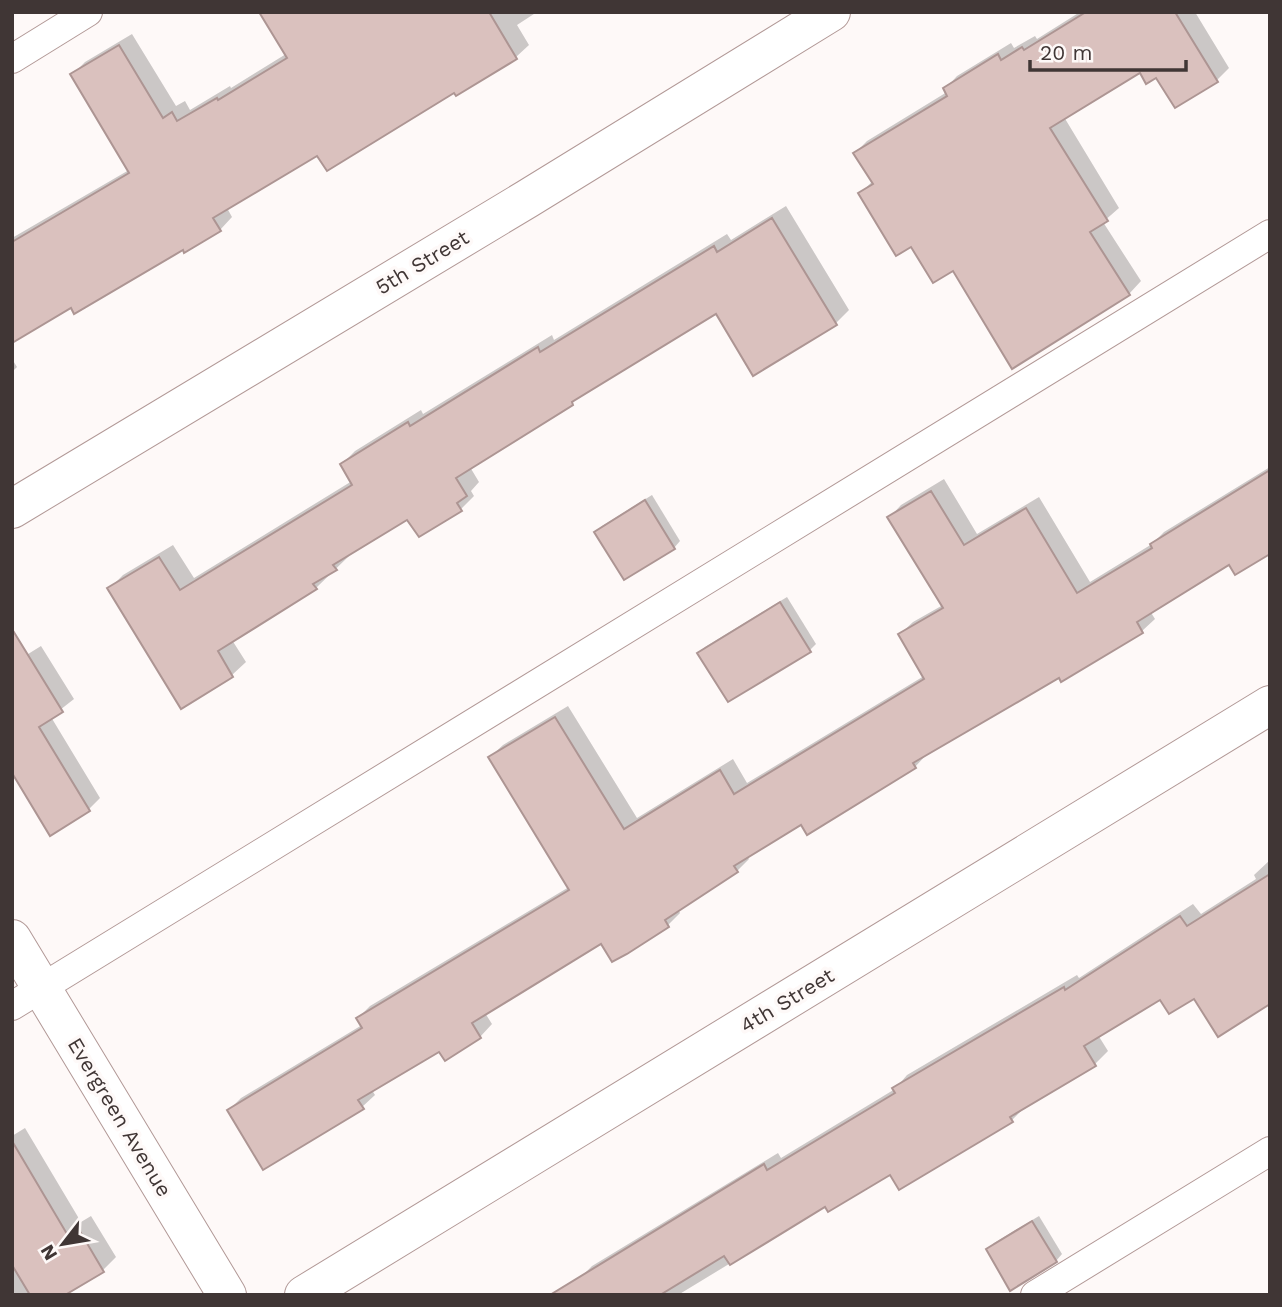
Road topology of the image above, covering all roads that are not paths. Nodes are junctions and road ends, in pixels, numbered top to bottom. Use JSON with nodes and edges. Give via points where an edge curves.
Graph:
{"nodes":[{"id":1,"x":88,"y":12,"type":"edge"},
{"id":2,"x":831,"y":12,"type":"edge"},
{"id":3,"x":12,"y":59,"type":"edge"},
{"id":4,"x":1270,"y":234,"type":"edge"},
{"id":5,"x":12,"y":509,"type":"edge"},
{"id":6,"x":1270,"y":705,"type":"edge"},
{"id":7,"x":12,"y":939,"type":"edge"},
{"id":8,"x":27,"y":997,"type":"edge"},
{"id":9,"x":1270,"y":1151,"type":"edge"},
{"id":10,"x":227,"y":1295,"type":"edge"},
{"id":11,"x":304,"y":1295,"type":"edge"},
{"id":12,"x":1034,"y":1295,"type":"edge"}],
"edges":[{"from":1,"to":3,"type":"lane"},
{"from":2,"to":5,"type":"street","name":"5th Street"},
{"from":4,"to":8,"type":"lane"},
{"from":6,"to":11,"type":"street","name":"4th Street"},
{"from":7,"to":8,"type":"street","name":"Evergreen Avenue"},
{"from":8,"to":10,"type":"street","name":"Evergreen Avenue"},
{"from":9,"to":12,"type":"lane"}]}
